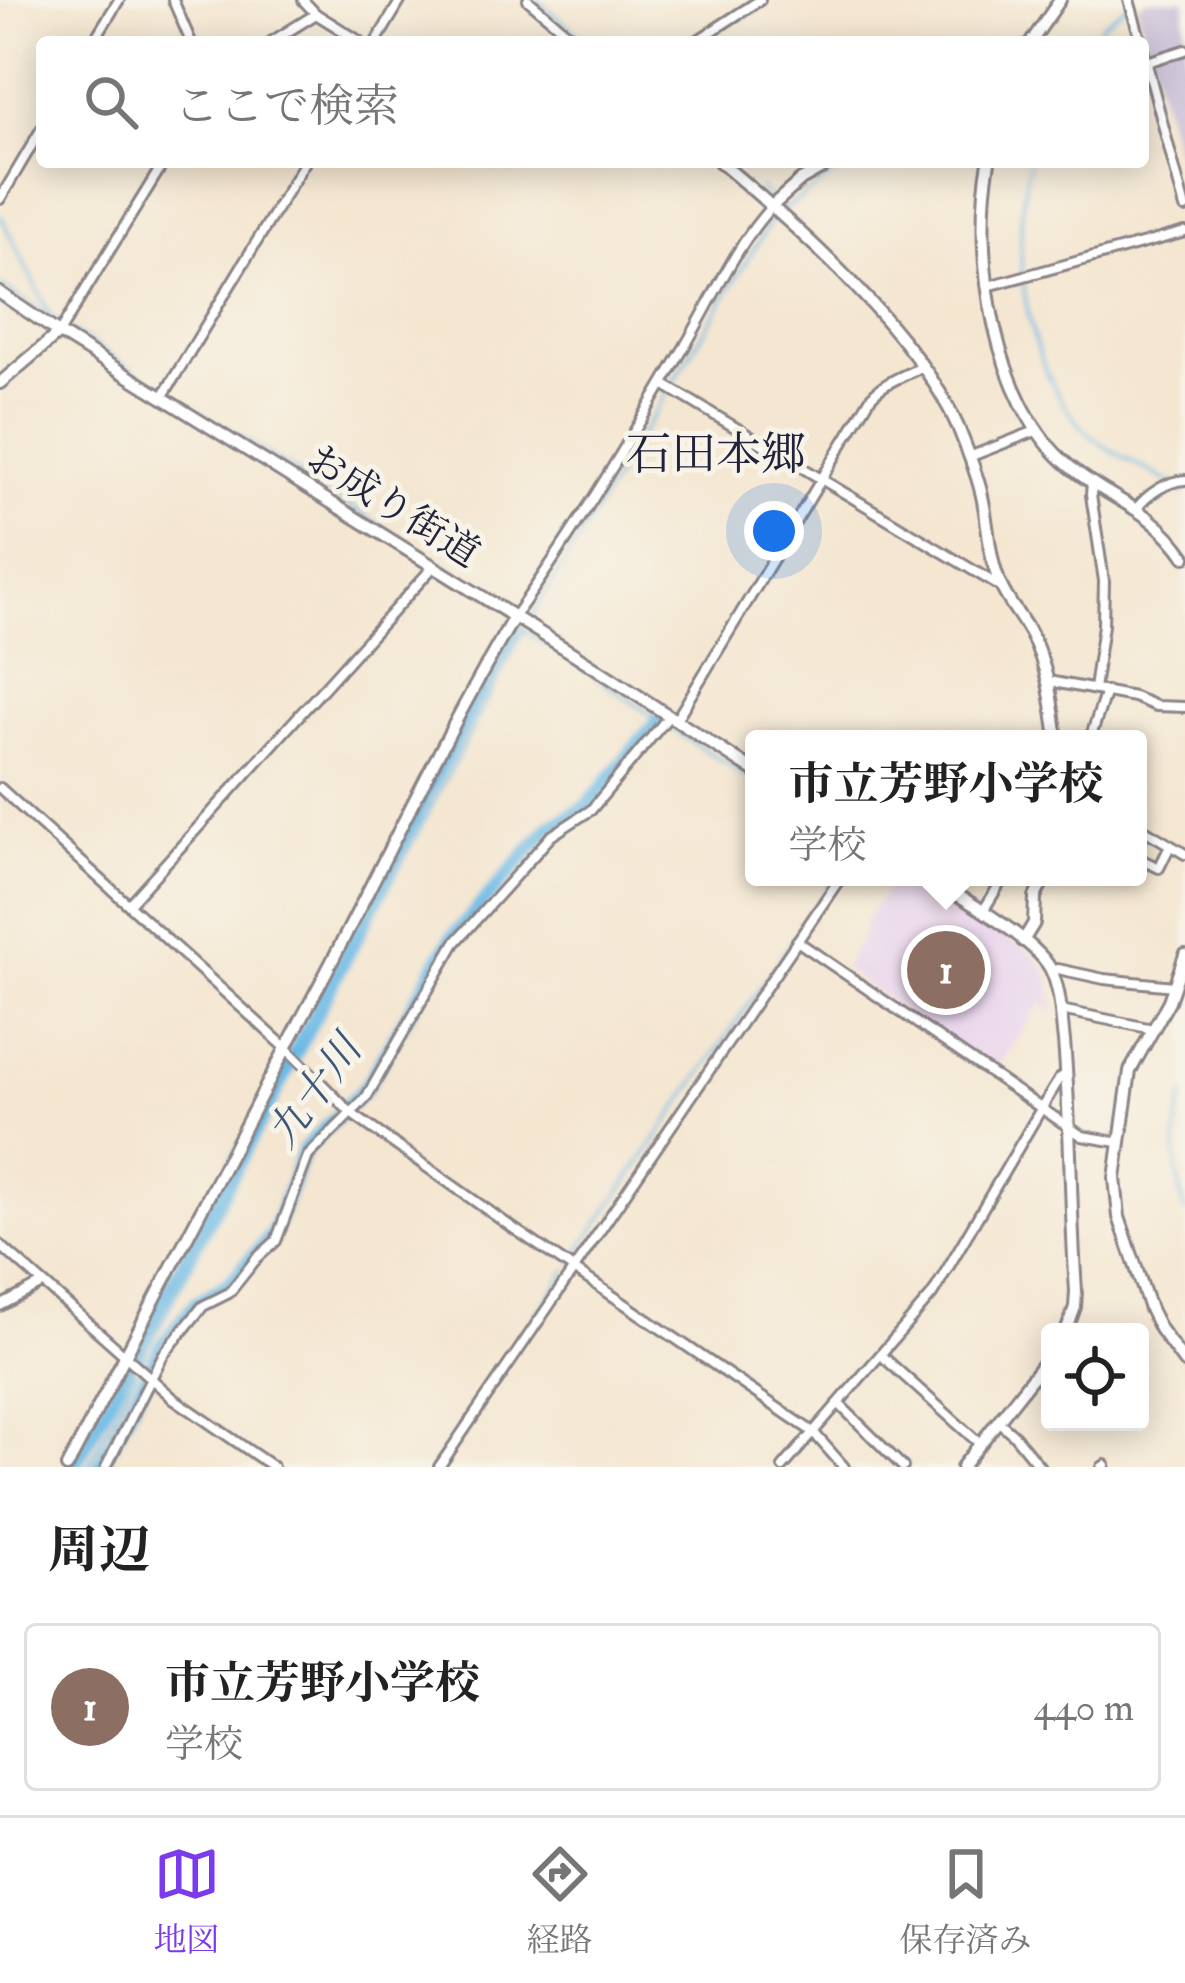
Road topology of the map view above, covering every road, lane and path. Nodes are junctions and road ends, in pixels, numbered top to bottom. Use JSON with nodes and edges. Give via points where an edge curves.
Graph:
{"nodes":[{"id":1,"x":119,"y":0,"type":"edge"},
{"id":2,"x":173,"y":0,"type":"edge"},
{"id":3,"x":303,"y":0,"type":"edge"},
{"id":4,"x":401,"y":0,"type":"edge"},
{"id":5,"x":528,"y":0,"type":"edge"},
{"id":6,"x":760,"y":0,"type":"edge"},
{"id":7,"x":1060,"y":0,"type":"edge"},
{"id":8,"x":1130,"y":0,"type":"edge"},
{"id":9,"x":316,"y":14,"type":"junction"},
{"id":10,"x":97,"y":36,"type":"edge"},
{"id":11,"x":188,"y":36,"type":"edge"},
{"id":12,"x":281,"y":36,"type":"edge"},
{"id":13,"x":351,"y":36,"type":"edge"},
{"id":14,"x":380,"y":36,"type":"edge"},
{"id":15,"x":571,"y":36,"type":"edge"},
{"id":16,"x":704,"y":36,"type":"edge"},
{"id":17,"x":1035,"y":36,"type":"edge"},
{"id":18,"x":1140,"y":36,"type":"edge"},
{"id":19,"x":1185,"y":50,"type":"edge"},
{"id":20,"x":1149,"y":61,"type":"edge"},
{"id":21,"x":1149,"y":70,"type":"edge"},
{"id":22,"x":36,"y":138,"type":"edge"},
{"id":23,"x":160,"y":168,"type":"edge"},
{"id":24,"x":300,"y":168,"type":"edge"},
{"id":25,"x":727,"y":168,"type":"edge"},
{"id":26,"x":822,"y":168,"type":"edge"},
{"id":27,"x":988,"y":168,"type":"edge"},
{"id":28,"x":0,"y":199,"type":"edge"},
{"id":29,"x":773,"y":205,"type":"junction"},
{"id":30,"x":1185,"y":208,"type":"edge"},
{"id":31,"x":1185,"y":232,"type":"edge"},
{"id":32,"x":988,"y":286,"type":"junction"},
{"id":33,"x":0,"y":293,"type":"edge"},
{"id":34,"x":59,"y":333,"type":"junction"},
{"id":35,"x":922,"y":367,"type":"junction"},
{"id":36,"x":0,"y":383,"type":"edge"},
{"id":37,"x":663,"y":383,"type":"junction"},
{"id":38,"x":165,"y":392,"type":"junction"},
{"id":39,"x":1038,"y":430,"type":"junction"},
{"id":40,"x":969,"y":457,"type":"junction"},
{"id":41,"x":821,"y":480,"type":"junction"},
{"id":42,"x":1185,"y":480,"type":"edge"},
{"id":43,"x":1092,"y":482,"type":"junction"},
{"id":44,"x":1137,"y":508,"type":"junction"},
{"id":45,"x":1185,"y":557,"type":"edge"},
{"id":46,"x":433,"y":567,"type":"junction"},
{"id":47,"x":1002,"y":587,"type":"junction"},
{"id":48,"x":514,"y":617,"type":"junction"},
{"id":49,"x":1048,"y":681,"type":"junction"},
{"id":50,"x":1094,"y":689,"type":"junction"},
{"id":51,"x":1106,"y":691,"type":"junction"},
{"id":52,"x":1185,"y":707,"type":"edge"},
{"id":53,"x":672,"y":718,"type":"junction"},
{"id":54,"x":1056,"y":730,"type":"edge"},
{"id":55,"x":1093,"y":730,"type":"edge"},
{"id":56,"x":745,"y":765,"type":"edge"},
{"id":57,"x":0,"y":788,"type":"edge"},
{"id":58,"x":1147,"y":832,"type":"edge"},
{"id":59,"x":1170,"y":846,"type":"junction"},
{"id":60,"x":1185,"y":854,"type":"edge"},
{"id":61,"x":1147,"y":862,"type":"edge"},
{"id":62,"x":836,"y":886,"type":"edge"},
{"id":63,"x":941,"y":886,"type":"edge"},
{"id":64,"x":998,"y":886,"type":"edge"},
{"id":65,"x":1040,"y":886,"type":"edge"},
{"id":66,"x":129,"y":904,"type":"junction"},
{"id":67,"x":983,"y":910,"type":"junction"},
{"id":68,"x":797,"y":941,"type":"junction"},
{"id":69,"x":1023,"y":941,"type":"junction"},
{"id":70,"x":1185,"y":955,"type":"edge"},
{"id":71,"x":1052,"y":971,"type":"junction"},
{"id":72,"x":1174,"y":986,"type":"junction"},
{"id":73,"x":1061,"y":1010,"type":"junction"},
{"id":74,"x":1154,"y":1030,"type":"junction"},
{"id":75,"x":285,"y":1047,"type":"junction"},
{"id":76,"x":1067,"y":1074,"type":"junction"},
{"id":77,"x":1041,"y":1109,"type":"junction"},
{"id":78,"x":352,"y":1114,"type":"junction"},
{"id":79,"x":1069,"y":1128,"type":"junction"},
{"id":80,"x":1118,"y":1142,"type":"junction"},
{"id":81,"x":0,"y":1245,"type":"edge"},
{"id":82,"x":574,"y":1269,"type":"junction"},
{"id":83,"x":43,"y":1284,"type":"junction"},
{"id":84,"x":0,"y":1306,"type":"edge"},
{"id":85,"x":1069,"y":1323,"type":"edge"},
{"id":86,"x":881,"y":1355,"type":"junction"},
{"id":87,"x":124,"y":1358,"type":"junction"},
{"id":88,"x":1185,"y":1363,"type":"edge"},
{"id":89,"x":1041,"y":1367,"type":"edge"},
{"id":90,"x":151,"y":1379,"type":"junction"},
{"id":91,"x":839,"y":1404,"type":"junction"},
{"id":92,"x":999,"y":1422,"type":"junction"},
{"id":93,"x":813,"y":1432,"type":"junction"},
{"id":94,"x":981,"y":1445,"type":"junction"},
{"id":95,"x":67,"y":1467,"type":"edge"},
{"id":96,"x":106,"y":1467,"type":"edge"},
{"id":97,"x":273,"y":1467,"type":"edge"},
{"id":98,"x":439,"y":1467,"type":"edge"},
{"id":99,"x":783,"y":1467,"type":"edge"},
{"id":100,"x":844,"y":1467,"type":"edge"},
{"id":101,"x":903,"y":1467,"type":"edge"},
{"id":102,"x":962,"y":1467,"type":"edge"},
{"id":103,"x":1040,"y":1467,"type":"edge"}],
"edges":[{"from":1,"to":10,"type":"street"},
{"from":2,"to":11,"type":"street"},
{"from":3,"to":9,"type":"street"},
{"from":4,"to":14,"type":"street"},
{"from":5,"to":15,"type":"street"},
{"from":6,"to":16,"type":"street"},
{"from":7,"to":17,"type":"street"},
{"from":8,"to":18,"type":"street"},
{"from":9,"to":12,"type":"street"},
{"from":9,"to":13,"type":"street"},
{"from":19,"to":20,"type":"street"},
{"from":21,"to":30,"type":"street"},
{"from":22,"to":28,"type":"street"},
{"from":23,"to":34,"type":"street"},
{"from":24,"to":38,"type":"street"},
{"from":25,"to":29,"type":"street"},
{"from":26,"to":29,"type":"street"},
{"from":27,"to":32,"type":"street"},
{"from":29,"to":35,"type":"street"},
{"from":29,"to":37,"type":"street","via":[[745,238]]},
{"from":31,"to":32,"type":"street"},
{"from":32,"to":39,"type":"street","via":[[1000,354]]},
{"from":33,"to":34,"type":"street","name":"お成り街道"},
{"from":34,"to":36,"type":"street"},
{"from":34,"to":38,"type":"street","name":"お成り街道"},
{"from":35,"to":40,"type":"street"},
{"from":35,"to":41,"type":"street","via":[[880,386]]},
{"from":37,"to":41,"type":"street"},
{"from":37,"to":48,"type":"street"},
{"from":38,"to":46,"type":"street","name":"お成り街道"},
{"from":39,"to":40,"type":"street"},
{"from":39,"to":43,"type":"street"},
{"from":40,"to":47,"type":"street"},
{"from":41,"to":47,"type":"street"},
{"from":41,"to":53,"type":"street"},
{"from":42,"to":44,"type":"street","via":[[1151,492]]},
{"from":43,"to":44,"type":"street"},
{"from":43,"to":50,"type":"street","via":[[1104,581]]},
{"from":44,"to":45,"type":"street"},
{"from":46,"to":48,"type":"street","name":"お成り街道"},
{"from":46,"to":66,"type":"street"},
{"from":47,"to":49,"type":"street"},
{"from":48,"to":53,"type":"street","name":"お成り街道"},
{"from":48,"to":75,"type":"street"},
{"from":49,"to":50,"type":"street"},
{"from":49,"to":54,"type":"street"},
{"from":50,"to":51,"type":"street"},
{"from":51,"to":52,"type":"street"},
{"from":51,"to":55,"type":"street"},
{"from":53,"to":56,"type":"street","name":"お成り街道"},
{"from":53,"to":78,"type":"street","via":[[455,943]]},
{"from":57,"to":66,"type":"street"},
{"from":58,"to":59,"type":"street"},
{"from":59,"to":60,"type":"street"},
{"from":59,"to":61,"type":"street","via":[[1159,868]]},
{"from":62,"to":68,"type":"street"},
{"from":63,"to":67,"type":"street"},
{"from":64,"to":67,"type":"street"},
{"from":65,"to":69,"type":"street"},
{"from":66,"to":75,"type":"street"},
{"from":67,"to":69,"type":"street"},
{"from":68,"to":77,"type":"street"},
{"from":68,"to":82,"type":"street"},
{"from":69,"to":71,"type":"street"},
{"from":70,"to":72,"type":"street"},
{"from":71,"to":72,"type":"street"},
{"from":71,"to":73,"type":"street"},
{"from":72,"to":74,"type":"street"},
{"from":73,"to":74,"type":"street"},
{"from":73,"to":76,"type":"street"},
{"from":74,"to":80,"type":"street","via":[[1130,1071]]},
{"from":75,"to":78,"type":"street"},
{"from":75,"to":87,"type":"street"},
{"from":76,"to":77,"type":"street"},
{"from":76,"to":79,"type":"street"},
{"from":77,"to":79,"type":"street"},
{"from":77,"to":86,"type":"street","via":[[932,1295]]},
{"from":78,"to":82,"type":"street"},
{"from":78,"to":90,"type":"street","via":[[308,1156],[276,1241],[229,1293],[203,1306]]},
{"from":79,"to":80,"type":"street"},
{"from":79,"to":85,"type":"street","via":[[1076,1291]]},
{"from":80,"to":88,"type":"street","via":[[1119,1216],[1160,1329]]},
{"from":81,"to":83,"type":"street"},
{"from":82,"to":93,"type":"street"},
{"from":82,"to":98,"type":"street"},
{"from":83,"to":84,"type":"street"},
{"from":83,"to":87,"type":"street"},
{"from":86,"to":91,"type":"street"},
{"from":86,"to":94,"type":"street"},
{"from":87,"to":90,"type":"street"},
{"from":87,"to":95,"type":"street"},
{"from":89,"to":92,"type":"street"},
{"from":90,"to":96,"type":"street"},
{"from":90,"to":97,"type":"street"},
{"from":91,"to":93,"type":"street"},
{"from":91,"to":101,"type":"street"},
{"from":92,"to":94,"type":"street"},
{"from":92,"to":103,"type":"street"},
{"from":93,"to":99,"type":"street"},
{"from":93,"to":100,"type":"street"},
{"from":94,"to":102,"type":"street"}]}
